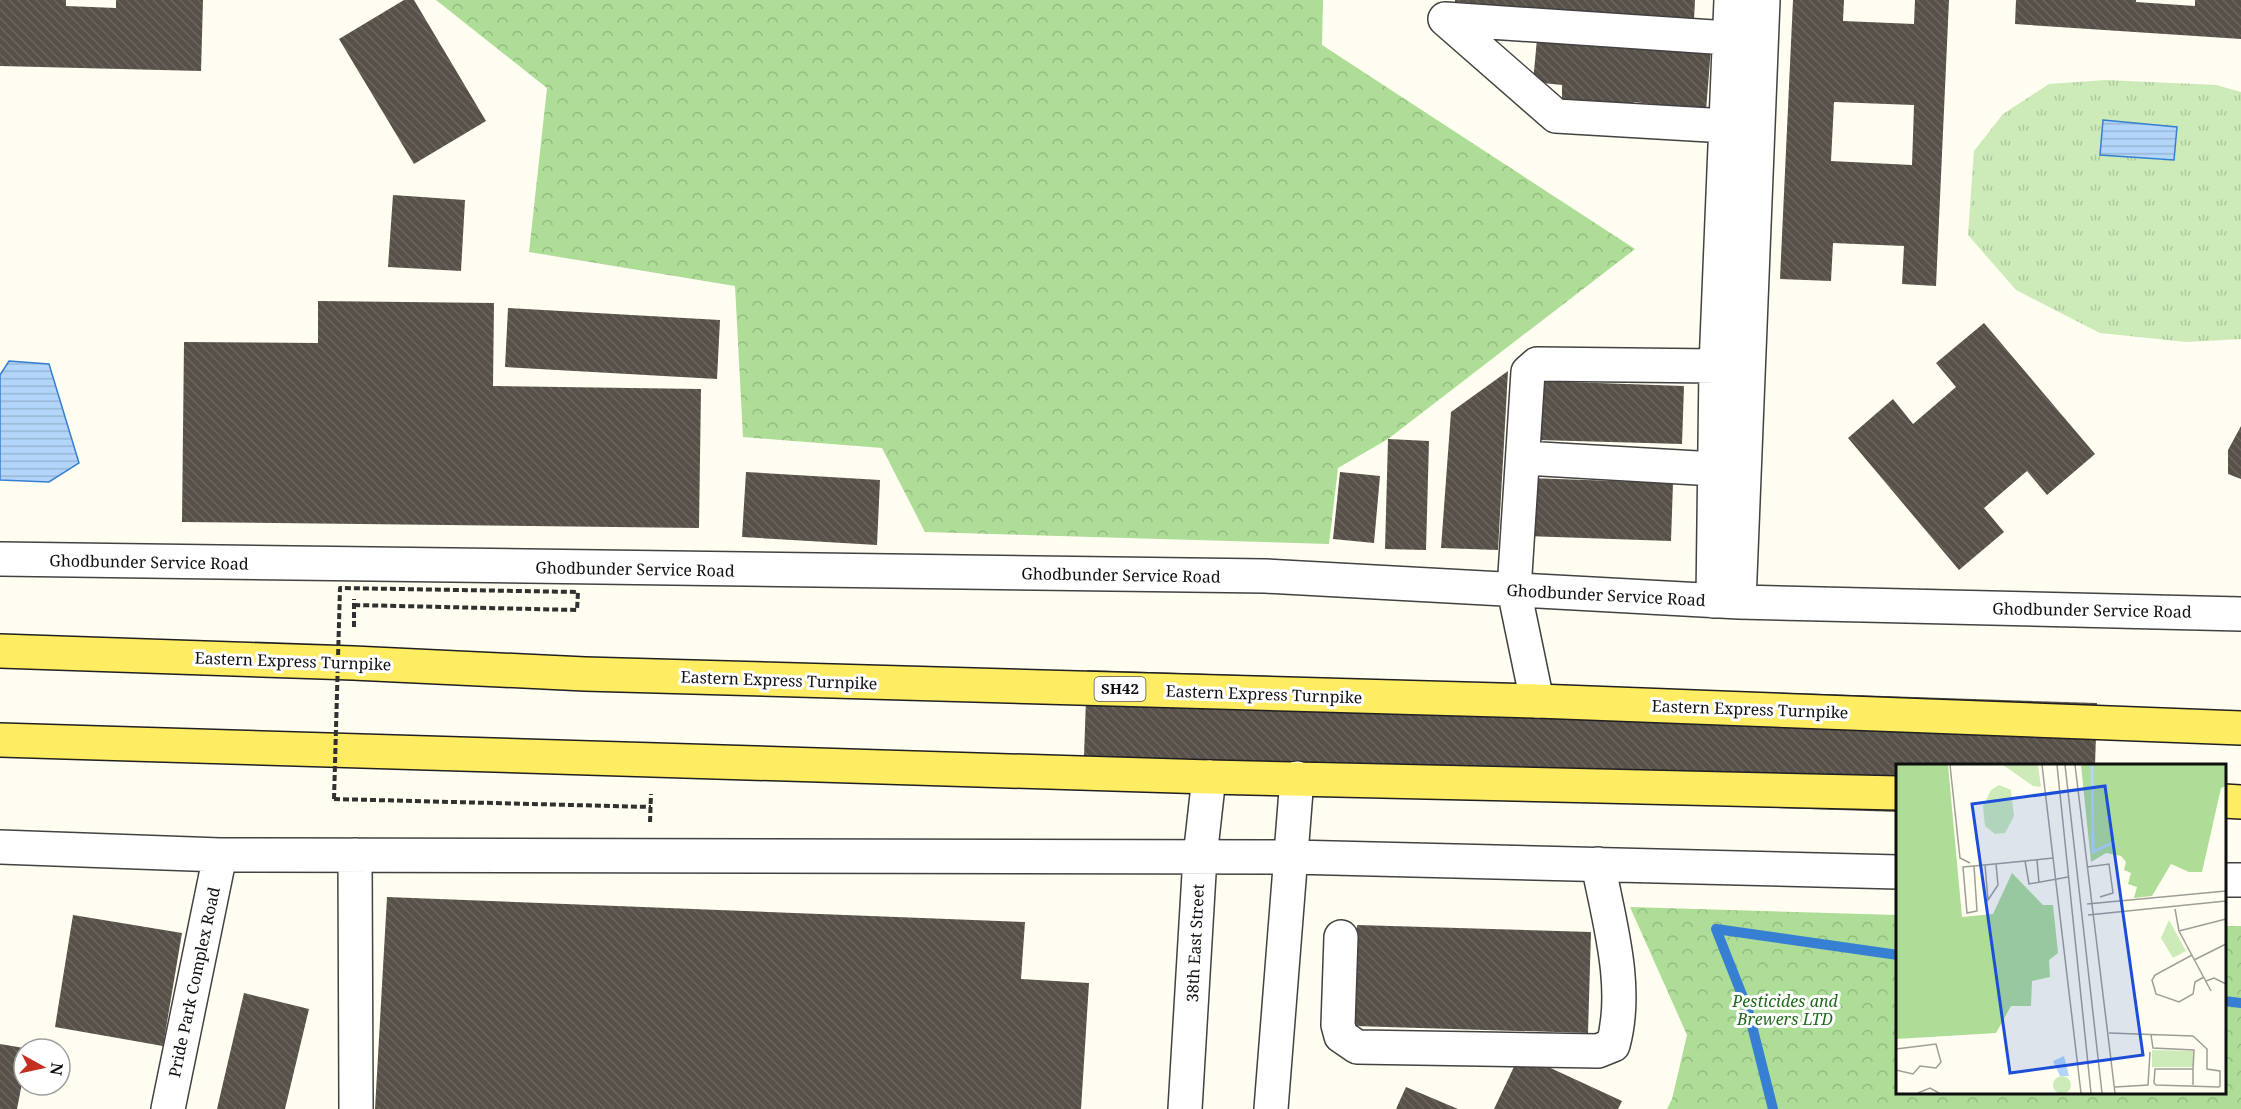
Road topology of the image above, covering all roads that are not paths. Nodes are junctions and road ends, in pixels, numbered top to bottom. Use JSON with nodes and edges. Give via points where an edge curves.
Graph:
{"nodes":[{"id":1,"x":1731,"y":0,"type":"edge"},
{"id":2,"x":1762,"y":0,"type":"edge"},
{"id":3,"x":1438,"y":10,"type":"edge"},
{"id":4,"x":1728,"y":38,"type":"junction"},
{"id":5,"x":1726,"y":126,"type":"junction"},
{"id":6,"x":1716,"y":366,"type":"junction"},
{"id":7,"x":1523,"y":458,"type":"junction"},
{"id":8,"x":1715,"y":469,"type":"junction"},
{"id":9,"x":0,"y":559,"type":"edge"},
{"id":10,"x":1514,"y":590,"type":"junction"},
{"id":11,"x":1726,"y":602,"type":"junction"},
{"id":12,"x":2241,"y":614,"type":"edge"},
{"id":13,"x":0,"y":651,"type":"edge"},
{"id":14,"x":1537,"y":701,"type":"junction"},
{"id":15,"x":2241,"y":728,"type":"edge"},
{"id":16,"x":0,"y":740,"type":"edge"},
{"id":17,"x":1209,"y":777,"type":"junction"},
{"id":18,"x":1297,"y":778,"type":"junction"},
{"id":19,"x":1896,"y":793,"type":"edge"},
{"id":20,"x":2226,"y":801,"type":"edge"},
{"id":21,"x":2241,"y":802,"type":"edge"},
{"id":22,"x":0,"y":847,"type":"edge"},
{"id":23,"x":220,"y":855,"type":"junction"},
{"id":24,"x":355,"y":855,"type":"junction"},
{"id":25,"x":1200,"y":857,"type":"junction"},
{"id":26,"x":1292,"y":857,"type":"junction"},
{"id":27,"x":1598,"y":864,"type":"junction"},
{"id":28,"x":1896,"y":872,"type":"edge"},
{"id":29,"x":1341,"y":937,"type":"dead end"},
{"id":30,"x":168,"y":1109,"type":"edge"},
{"id":31,"x":356,"y":1109,"type":"edge"},
{"id":32,"x":1185,"y":1109,"type":"edge"},
{"id":33,"x":1271,"y":1109,"type":"edge"}],
"edges":[{"from":1,"to":4,"type":"street"},
{"from":2,"to":11,"type":"street"},
{"from":3,"to":4,"type":"street"},
{"from":3,"to":5,"type":"street","via":[[1556,116]]},
{"from":4,"to":5,"type":"street"},
{"from":5,"to":6,"type":"street"},
{"from":6,"to":7,"type":"street","via":[[1537,364],[1528,372]]},
{"from":6,"to":8,"type":"street"},
{"from":7,"to":8,"type":"street"},
{"from":7,"to":10,"type":"street"},
{"from":8,"to":11,"type":"street"},
{"from":9,"to":10,"type":"street","name":"Ghodbunder Service Road","via":[[1265,576]]},
{"from":10,"to":11,"type":"street","name":"Ghodbunder Service Road"},
{"from":10,"to":14,"type":"street"},
{"from":11,"to":12,"type":"street","name":"Ghodbunder Service Road"},
{"from":13,"to":14,"type":"main road","name":"Eastern Express Turnpike","number":"SH42","via":[[686,677]]},
{"from":14,"to":15,"type":"main road","name":"Eastern Express Turnpike","number":"SH42"},
{"from":16,"to":17,"type":"main road"},
{"from":17,"to":18,"type":"main road"},
{"from":17,"to":25,"type":"street","name":"38th East Street"},
{"from":18,"to":19,"type":"main road"},
{"from":18,"to":26,"type":"street"},
{"from":20,"to":21,"type":"main road"},
{"from":22,"to":23,"type":"street"},
{"from":23,"to":24,"type":"street"},
{"from":23,"to":30,"type":"street","name":"Pride Park Complex Road"},
{"from":24,"to":25,"type":"street"},
{"from":24,"to":31,"type":"street"},
{"from":25,"to":26,"type":"street"},
{"from":25,"to":32,"type":"street","name":"38th East Street"},
{"from":26,"to":27,"type":"street"},
{"from":26,"to":33,"type":"street"},
{"from":27,"to":28,"type":"street"},
{"from":27,"to":29,"type":"street","via":[[1619,999],[1613,1045],[1598,1051],[1357,1047],[1341,1036],[1338,1025]]}]}
